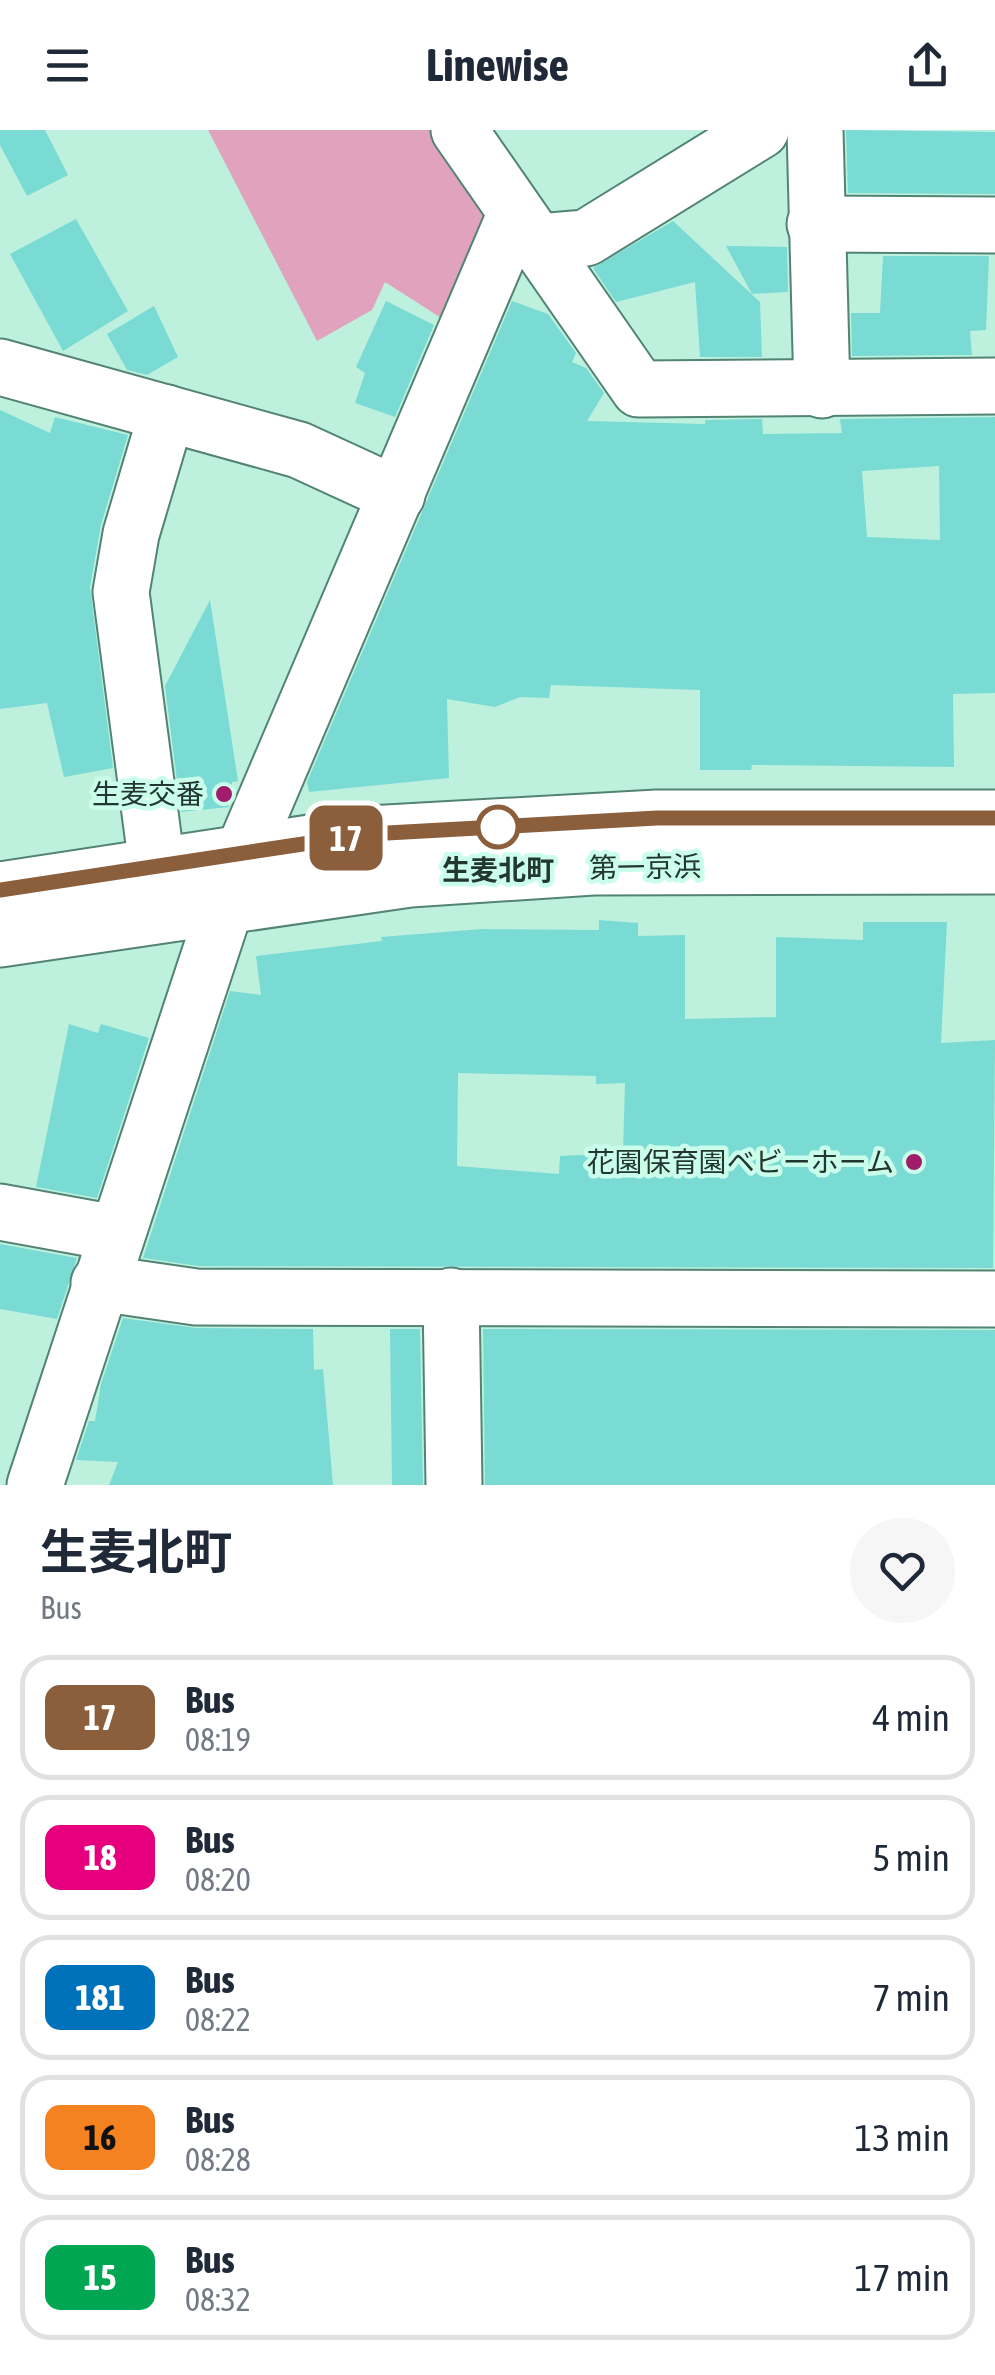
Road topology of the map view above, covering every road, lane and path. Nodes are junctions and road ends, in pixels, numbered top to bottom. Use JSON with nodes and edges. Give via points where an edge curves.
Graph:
{"nodes":[{"id":1,"x":460,"y":130,"type":"edge"},
{"id":2,"x":761,"y":130,"type":"edge"},
{"id":3,"x":815,"y":130,"type":"edge"},
{"id":4,"x":815,"y":224,"type":"junction"},
{"id":5,"x":995,"y":225,"type":"edge"},
{"id":6,"x":527,"y":228,"type":"junction"},
{"id":7,"x":0,"y":367,"type":"edge"},
{"id":8,"x":995,"y":386,"type":"edge"},
{"id":9,"x":822,"y":390,"type":"junction"},
{"id":10,"x":168,"y":414,"type":"junction"},
{"id":11,"x":397,"y":495,"type":"junction"},
{"id":12,"x":995,"y":818,"type":"edge"},
{"id":13,"x":243,"y":853,"type":"junction"},
{"id":14,"x":157,"y":866,"type":"junction"},
{"id":15,"x":995,"y":866,"type":"edge"},
{"id":16,"x":0,"y":890,"type":"edge"},
{"id":17,"x":226,"y":904,"type":"junction"},
{"id":18,"x":0,"y":939,"type":"edge"},
{"id":19,"x":0,"y":1212,"type":"edge"},
{"id":20,"x":107,"y":1258,"type":"junction"},
{"id":21,"x":451,"y":1296,"type":"junction"},
{"id":22,"x":995,"y":1299,"type":"edge"},
{"id":23,"x":35,"y":1485,"type":"edge"},
{"id":24,"x":454,"y":1485,"type":"edge"}],
"edges":[{"from":1,"to":6,"type":"main road"},
{"from":2,"to":6,"type":"main road","via":[[586,238]]},
{"from":3,"to":4,"type":"main road"},
{"from":4,"to":5,"type":"main road"},
{"from":4,"to":9,"type":"main road"},
{"from":6,"to":9,"type":"main road","via":[[639,389]]},
{"from":6,"to":11,"type":"main road"},
{"from":7,"to":10,"type":"main road"},
{"from":8,"to":9,"type":"main road"},
{"from":10,"to":11,"type":"main road","via":[[299,450]]},
{"from":10,"to":14,"type":"main road","via":[[131,534],[121,592]]},
{"from":11,"to":13,"type":"main road"},
{"from":12,"to":13,"type":"main road","name":"第一京浜","via":[[657,818],[369,834]]},
{"from":13,"to":14,"type":"main road","name":"第一京浜"},
{"from":13,"to":17,"type":"main road"},
{"from":14,"to":16,"type":"main road","name":"第一京浜"},
{"from":15,"to":17,"type":"main road","name":"第一京浜","via":[[592,867],[410,879]]},
{"from":17,"to":18,"type":"main road","name":"第一京浜"},
{"from":17,"to":20,"type":"main road"},
{"from":19,"to":20,"type":"main road"},
{"from":20,"to":21,"type":"main road","via":[[196,1297]]},
{"from":20,"to":23,"type":"main road"},
{"from":21,"to":22,"type":"main road"},
{"from":21,"to":24,"type":"main road"}]}
